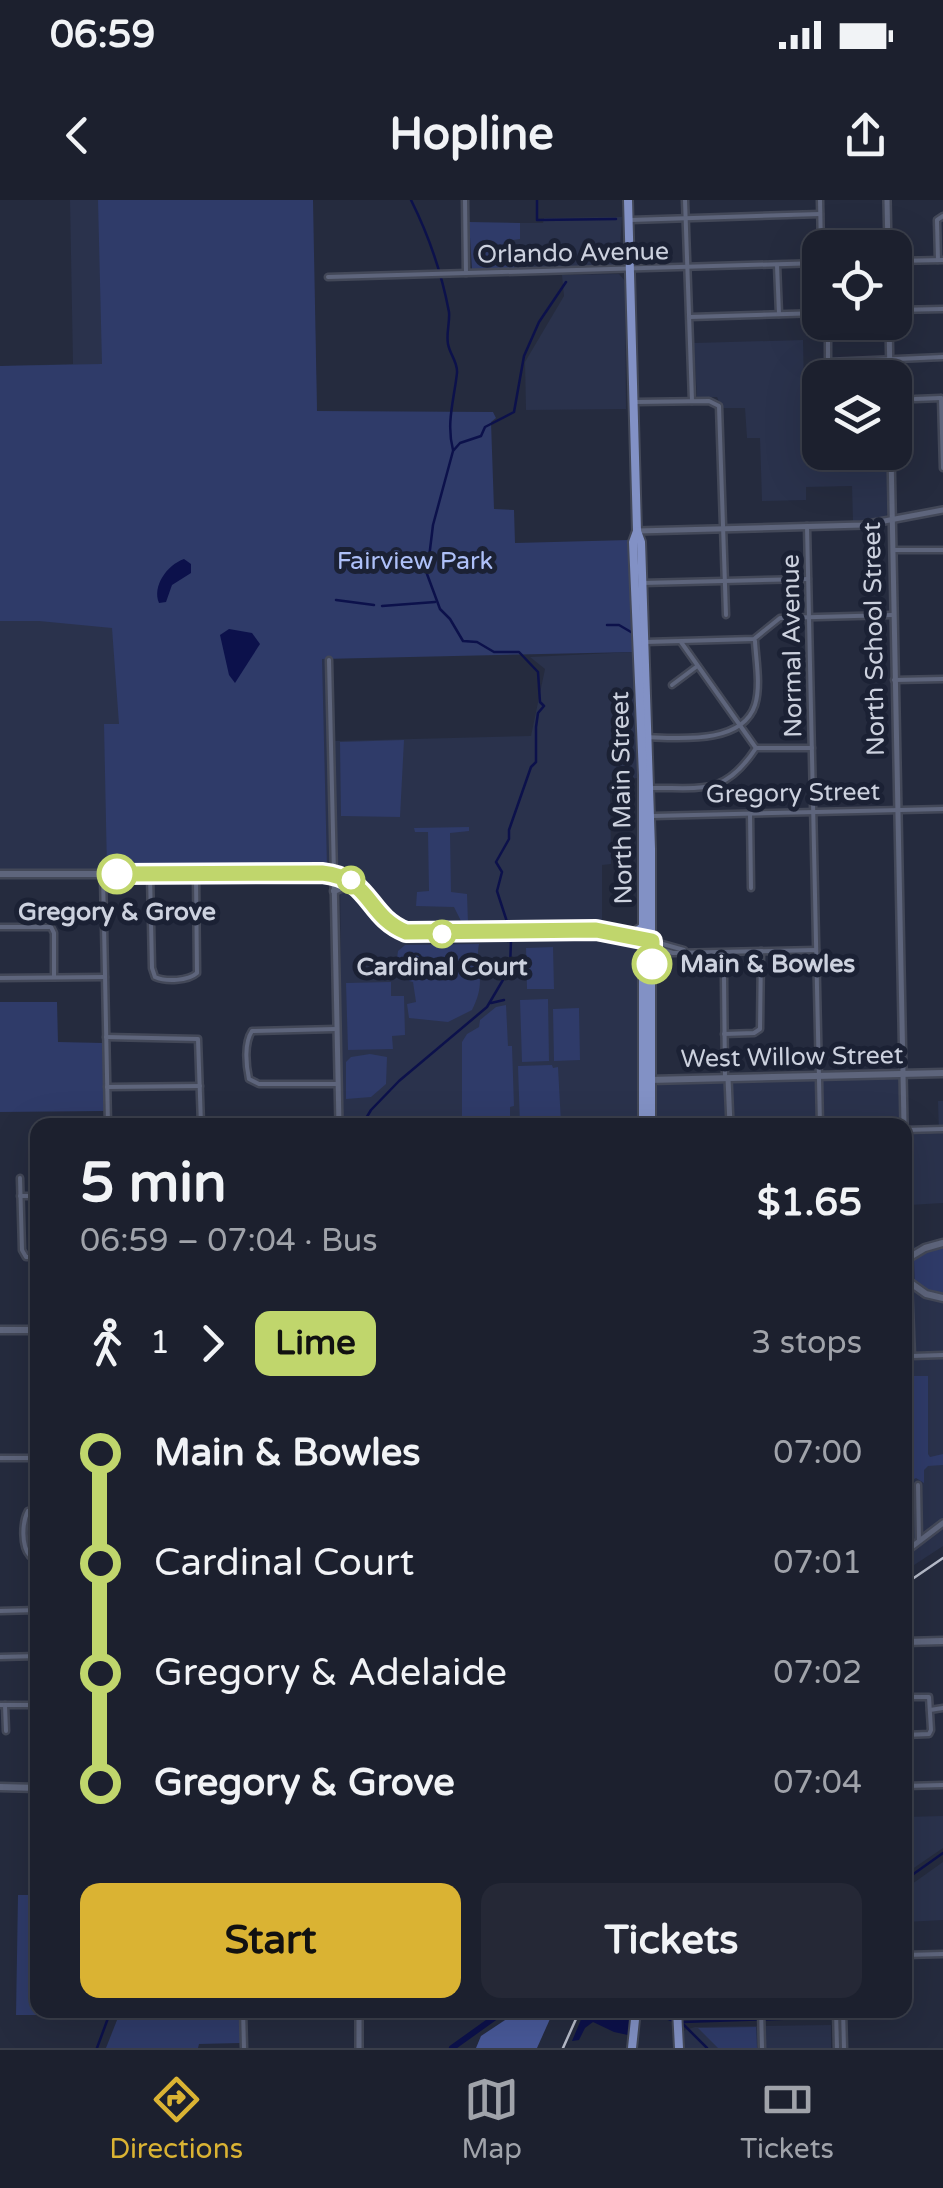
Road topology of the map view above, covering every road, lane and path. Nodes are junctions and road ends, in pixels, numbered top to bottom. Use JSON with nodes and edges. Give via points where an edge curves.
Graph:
{"nodes":[{"id":1,"x":464,"y":200,"type":"edge"},
{"id":2,"x":628,"y":200,"type":"edge"},
{"id":3,"x":685,"y":200,"type":"edge"},
{"id":4,"x":820,"y":200,"type":"edge"},
{"id":5,"x":887,"y":200,"type":"edge"},
{"id":6,"x":820,"y":214,"type":"junction"},
{"id":7,"x":941,"y":216,"type":"edge"},
{"id":8,"x":686,"y":218,"type":"junction"},
{"id":9,"x":628,"y":220,"type":"junction"},
{"id":10,"x":820,"y":230,"type":"edge"},
{"id":11,"x":888,"y":230,"type":"edge"},
{"id":12,"x":940,"y":260,"type":"edge"},
{"id":13,"x":912,"y":261,"type":"edge"},
{"id":14,"x":802,"y":264,"type":"edge"},
{"id":15,"x":777,"y":265,"type":"junction"},
{"id":16,"x":687,"y":268,"type":"junction"},
{"id":17,"x":630,"y":269,"type":"junction"},
{"id":18,"x":466,"y":273,"type":"junction"},
{"id":19,"x":328,"y":277,"type":"dead end"},
{"id":20,"x":943,"y":309,"type":"edge"},
{"id":21,"x":912,"y":310,"type":"edge"},
{"id":22,"x":802,"y":313,"type":"edge"},
{"id":23,"x":779,"y":314,"type":"junction"},
{"id":24,"x":689,"y":317,"type":"junction"},
{"id":25,"x":889,"y":340,"type":"edge"},
{"id":26,"x":943,"y":357,"type":"edge"},
{"id":27,"x":890,"y":360,"type":"joint"},
{"id":28,"x":916,"y":398,"type":"dead end"},
{"id":29,"x":942,"y":398,"type":"edge"},
{"id":30,"x":692,"y":401,"type":"junction"},
{"id":31,"x":635,"y":402,"type":"junction"},
{"id":32,"x":943,"y":468,"type":"edge"},
{"id":33,"x":890,"y":470,"type":"edge"},
{"id":34,"x":943,"y":510,"type":"edge"},
{"id":35,"x":891,"y":520,"type":"junction"},
{"id":36,"x":806,"y":526,"type":"junction"},
{"id":37,"x":723,"y":529,"type":"junction"},
{"id":38,"x":638,"y":532,"type":"junction"},
{"id":39,"x":892,"y":550,"type":"junction"},
{"id":40,"x":943,"y":550,"type":"edge"},
{"id":41,"x":808,"y":579,"type":"junction"},
{"id":42,"x":725,"y":582,"type":"junction"},
{"id":43,"x":642,"y":583,"type":"junction"},
{"id":44,"x":726,"y":615,"type":"dead end"},
{"id":45,"x":893,"y":615,"type":"junction"},
{"id":46,"x":809,"y":617,"type":"junction"},
{"id":47,"x":754,"y":639,"type":"junction"},
{"id":48,"x":681,"y":641,"type":"junction"},
{"id":49,"x":642,"y":642,"type":"junction"},
{"id":50,"x":329,"y":660,"type":"dead end"},
{"id":51,"x":696,"y":667,"type":"junction"},
{"id":52,"x":943,"y":679,"type":"edge"},
{"id":53,"x":894,"y":680,"type":"junction"},
{"id":54,"x":672,"y":686,"type":"dead end"},
{"id":55,"x":740,"y":723,"type":"junction"},
{"id":56,"x":645,"y":736,"type":"junction"},
{"id":57,"x":756,"y":748,"type":"junction"},
{"id":58,"x":812,"y":748,"type":"junction"},
{"id":59,"x":646,"y":788,"type":"junction"},
{"id":60,"x":943,"y":809,"type":"edge"},
{"id":61,"x":897,"y":810,"type":"junction"},
{"id":62,"x":813,"y":812,"type":"junction"},
{"id":63,"x":750,"y":814,"type":"junction"},
{"id":64,"x":647,"y":816,"type":"junction"},
{"id":65,"x":0,"y":874,"type":"edge"},
{"id":66,"x":103,"y":874,"type":"junction"},
{"id":67,"x":150,"y":874,"type":"junction"},
{"id":68,"x":196,"y":874,"type":"junction"},
{"id":69,"x":334,"y":875,"type":"junction"},
{"id":70,"x":349,"y":885,"type":"junction"},
{"id":71,"x":751,"y":888,"type":"dead end"},
{"id":72,"x":334,"y":891,"type":"junction"},
{"id":73,"x":409,"y":921,"type":"dead end"},
{"id":74,"x":0,"y":927,"type":"edge"},
{"id":75,"x":399,"y":930,"type":"junction"},
{"id":76,"x":648,"y":940,"type":"junction"},
{"id":77,"x":816,"y":950,"type":"junction"},
{"id":78,"x":761,"y":951,"type":"junction"},
{"id":79,"x":648,"y":957,"type":"junction"},
{"id":80,"x":724,"y":977,"type":"dead end"},
{"id":81,"x":0,"y":978,"type":"edge"},
{"id":82,"x":54,"y":978,"type":"junction"},
{"id":83,"x":105,"y":978,"type":"junction"},
{"id":84,"x":337,"y":1029,"type":"junction"},
{"id":85,"x":724,"y":1034,"type":"junction"},
{"id":86,"x":106,"y":1037,"type":"junction"},
{"id":87,"x":943,"y":1073,"type":"edge"},
{"id":88,"x":902,"y":1074,"type":"junction"},
{"id":89,"x":818,"y":1076,"type":"junction"},
{"id":90,"x":727,"y":1078,"type":"junction"},
{"id":91,"x":646,"y":1080,"type":"junction"},
{"id":92,"x":338,"y":1084,"type":"junction"},
{"id":93,"x":108,"y":1086,"type":"junction"},
{"id":94,"x":200,"y":1086,"type":"junction"},
{"id":95,"x":108,"y":1118,"type":"edge"},
{"id":96,"x":201,"y":1118,"type":"edge"},
{"id":97,"x":339,"y":1118,"type":"edge"},
{"id":98,"x":647,"y":1118,"type":"edge"},
{"id":99,"x":730,"y":1118,"type":"edge"},
{"id":100,"x":820,"y":1118,"type":"edge"},
{"id":101,"x":904,"y":1118,"type":"edge"},
{"id":102,"x":912,"y":1128,"type":"edge"},
{"id":103,"x":943,"y":1129,"type":"edge"},
{"id":104,"x":20,"y":1178,"type":"dead end"},
{"id":105,"x":20,"y":1196,"type":"junction"},
{"id":106,"x":30,"y":1196,"type":"edge"},
{"id":107,"x":943,"y":1242,"type":"edge"},
{"id":108,"x":30,"y":1257,"type":"edge"},
{"id":109,"x":912,"y":1257,"type":"edge"},
{"id":110,"x":912,"y":1284,"type":"edge"},
{"id":111,"x":943,"y":1298,"type":"edge"},
{"id":112,"x":0,"y":1330,"type":"edge"},
{"id":113,"x":30,"y":1330,"type":"edge"},
{"id":114,"x":943,"y":1355,"type":"edge"},
{"id":115,"x":912,"y":1356,"type":"edge"},
{"id":116,"x":0,"y":1458,"type":"edge"},
{"id":117,"x":30,"y":1458,"type":"edge"},
{"id":118,"x":918,"y":1485,"type":"dead end"},
{"id":119,"x":30,"y":1510,"type":"edge"},
{"id":120,"x":943,"y":1523,"type":"edge"},
{"id":121,"x":919,"y":1540,"type":"junction"},
{"id":122,"x":912,"y":1546,"type":"edge"},
{"id":123,"x":30,"y":1555,"type":"edge"},
{"id":124,"x":0,"y":1610,"type":"edge"},
{"id":125,"x":30,"y":1610,"type":"edge"},
{"id":126,"x":943,"y":1641,"type":"edge"},
{"id":127,"x":912,"y":1642,"type":"edge"},
{"id":128,"x":30,"y":1656,"type":"edge"},
{"id":129,"x":0,"y":1657,"type":"edge"},
{"id":130,"x":912,"y":1697,"type":"edge"},
{"id":131,"x":2,"y":1705,"type":"edge"},
{"id":132,"x":30,"y":1705,"type":"edge"},
{"id":133,"x":943,"y":1708,"type":"edge"},
{"id":134,"x":930,"y":1710,"type":"junction"},
{"id":135,"x":6,"y":1730,"type":"dead end"},
{"id":136,"x":912,"y":1734,"type":"edge"},
{"id":137,"x":943,"y":1785,"type":"edge"},
{"id":138,"x":912,"y":1786,"type":"edge"},
{"id":139,"x":0,"y":1788,"type":"edge"},
{"id":140,"x":30,"y":1788,"type":"edge"},
{"id":141,"x":943,"y":1954,"type":"edge"},
{"id":142,"x":912,"y":1955,"type":"edge"},
{"id":143,"x":243,"y":2018,"type":"edge"},
{"id":144,"x":359,"y":2018,"type":"edge"},
{"id":145,"x":635,"y":2018,"type":"edge"},
{"id":146,"x":677,"y":2018,"type":"edge"},
{"id":147,"x":761,"y":2018,"type":"edge"},
{"id":148,"x":840,"y":2018,"type":"edge"},
{"id":149,"x":244,"y":2048,"type":"edge"},
{"id":150,"x":360,"y":2048,"type":"edge"},
{"id":151,"x":632,"y":2048,"type":"edge"},
{"id":152,"x":678,"y":2048,"type":"edge"},
{"id":153,"x":762,"y":2048,"type":"edge"},
{"id":154,"x":841,"y":2048,"type":"edge"}],
"edges":[{"from":1,"to":18,"type":"street"},
{"from":2,"to":9,"type":"main road","name":"North Main Street"},
{"from":3,"to":8,"type":"street"},
{"from":4,"to":6,"type":"street"},
{"from":5,"to":11,"type":"street"},
{"from":6,"to":8,"type":"street"},
{"from":6,"to":10,"type":"street"},
{"from":7,"to":12,"type":"street"},
{"from":8,"to":9,"type":"street"},
{"from":8,"to":16,"type":"street"},
{"from":9,"to":17,"type":"main road","name":"North Main Street"},
{"from":12,"to":13,"type":"street"},
{"from":14,"to":15,"type":"street","name":"Orlando Avenue"},
{"from":15,"to":16,"type":"street","name":"Orlando Avenue"},
{"from":15,"to":23,"type":"street"},
{"from":16,"to":17,"type":"street","name":"Orlando Avenue"},
{"from":16,"to":24,"type":"street"},
{"from":17,"to":18,"type":"street","name":"Orlando Avenue"},
{"from":17,"to":31,"type":"main road","name":"North Main Street"},
{"from":18,"to":19,"type":"street","name":"Orlando Avenue"},
{"from":20,"to":21,"type":"street"},
{"from":22,"to":23,"type":"street"},
{"from":23,"to":24,"type":"street"},
{"from":24,"to":30,"type":"street"},
{"from":25,"to":27,"type":"street"},
{"from":26,"to":27,"type":"street"},
{"from":28,"to":29,"type":"street"},
{"from":29,"to":32,"type":"street"},
{"from":30,"to":31,"type":"street"},
{"from":30,"to":37,"type":"street","via":[[716,403]]},
{"from":31,"to":38,"type":"main road","name":"North Main Street"},
{"from":33,"to":35,"type":"street","name":"North School Street"},
{"from":34,"to":35,"type":"street"},
{"from":35,"to":36,"type":"street"},
{"from":35,"to":39,"type":"street","name":"North School Street"},
{"from":36,"to":37,"type":"street"},
{"from":36,"to":41,"type":"street","name":"Normal Avenue"},
{"from":37,"to":38,"type":"street"},
{"from":37,"to":42,"type":"street"},
{"from":38,"to":43,"type":"main road","name":"North Main Street"},
{"from":38,"to":56,"type":"main road","name":"North Main Street"},
{"from":39,"to":40,"type":"street"},
{"from":39,"to":45,"type":"street","name":"North School Street"},
{"from":41,"to":42,"type":"street"},
{"from":41,"to":46,"type":"street","name":"Normal Avenue"},
{"from":42,"to":43,"type":"street"},
{"from":42,"to":44,"type":"street"},
{"from":43,"to":49,"type":"main road","name":"North Main Street"},
{"from":45,"to":46,"type":"street"},
{"from":45,"to":53,"type":"street","name":"North School Street"},
{"from":46,"to":47,"type":"street","via":[[780,618]]},
{"from":46,"to":58,"type":"street","name":"Normal Avenue"},
{"from":47,"to":48,"type":"street"},
{"from":47,"to":55,"type":"street","via":[[756,702]]},
{"from":48,"to":49,"type":"street"},
{"from":48,"to":51,"type":"street"},
{"from":49,"to":56,"type":"main road","name":"North Main Street"},
{"from":50,"to":69,"type":"street"},
{"from":51,"to":54,"type":"street"},
{"from":51,"to":55,"type":"street"},
{"from":52,"to":53,"type":"street"},
{"from":53,"to":61,"type":"street","name":"North School Street"},
{"from":55,"to":56,"type":"street","via":[[715,736]]},
{"from":55,"to":57,"type":"street"},
{"from":56,"to":59,"type":"main road","name":"North Main Street"},
{"from":57,"to":58,"type":"street"},
{"from":57,"to":59,"type":"street","via":[[736,776],[718,785]]},
{"from":58,"to":62,"type":"street","name":"Normal Avenue"},
{"from":59,"to":64,"type":"main road","name":"North Main Street"},
{"from":60,"to":61,"type":"street","name":"Gregory Street"},
{"from":61,"to":62,"type":"street","name":"Gregory Street"},
{"from":61,"to":88,"type":"street","name":"North School Street"},
{"from":62,"to":63,"type":"street","name":"Gregory Street"},
{"from":62,"to":77,"type":"street","name":"Normal Avenue"},
{"from":63,"to":64,"type":"street","name":"Gregory Street"},
{"from":63,"to":71,"type":"street"},
{"from":64,"to":76,"type":"main road","name":"North Main Street"},
{"from":65,"to":66,"type":"main road"},
{"from":66,"to":67,"type":"main road"},
{"from":66,"to":83,"type":"street"},
{"from":67,"to":68,"type":"main road"},
{"from":67,"to":68,"type":"street","via":[[152,968],[155,976],[174,979],[198,970]]},
{"from":68,"to":69,"type":"main road"},
{"from":69,"to":70,"type":"main road"},
{"from":69,"to":72,"type":"street"},
{"from":69,"to":75,"type":"main road","via":[[353,882]]},
{"from":70,"to":72,"type":"main road"},
{"from":70,"to":76,"type":"main road","via":[[385,926],[406,938],[594,934]]},
{"from":72,"to":84,"type":"street"},
{"from":73,"to":75,"type":"main road"},
{"from":74,"to":82,"type":"street","via":[[52,928]]},
{"from":75,"to":76,"type":"main road","via":[[596,930]]},
{"from":76,"to":78,"type":"street","via":[[693,953]]},
{"from":76,"to":79,"type":"main road","name":"North Main Street"},
{"from":76,"to":79,"type":"main road"},
{"from":77,"to":78,"type":"street"},
{"from":77,"to":89,"type":"street","name":"Normal Avenue"},
{"from":78,"to":85,"type":"street","via":[[760,1029]]},
{"from":79,"to":91,"type":"main road","name":"North Main Street"},
{"from":80,"to":85,"type":"street"},
{"from":81,"to":82,"type":"street"},
{"from":82,"to":83,"type":"street"},
{"from":83,"to":86,"type":"street"},
{"from":84,"to":92,"type":"street"},
{"from":84,"to":92,"type":"street","via":[[252,1031],[247,1042],[249,1079],[258,1084]]},
{"from":85,"to":90,"type":"street"},
{"from":86,"to":93,"type":"street"},
{"from":86,"to":94,"type":"street","via":[[198,1039]]},
{"from":87,"to":88,"type":"main road","name":"West Willow Street"},
{"from":88,"to":89,"type":"main road","name":"West Willow Street"},
{"from":88,"to":101,"type":"street","name":"North School Street"},
{"from":89,"to":90,"type":"main road","name":"West Willow Street"},
{"from":89,"to":100,"type":"street","name":"Normal Avenue"},
{"from":90,"to":91,"type":"main road","name":"West Willow Street"},
{"from":90,"to":99,"type":"street"},
{"from":91,"to":98,"type":"main road","name":"North Main Street"},
{"from":92,"to":97,"type":"street"},
{"from":93,"to":94,"type":"street"},
{"from":93,"to":95,"type":"street"},
{"from":94,"to":96,"type":"street"},
{"from":102,"to":103,"type":"street"},
{"from":104,"to":105,"type":"street"},
{"from":105,"to":106,"type":"street"},
{"from":105,"to":108,"type":"street","via":[[24,1256]]},
{"from":107,"to":109,"type":"main road"},
{"from":110,"to":111,"type":"main road"},
{"from":112,"to":113,"type":"main road"},
{"from":114,"to":115,"type":"street"},
{"from":116,"to":117,"type":"street"},
{"from":118,"to":121,"type":"street"},
{"from":119,"to":123,"type":"street","via":[[24,1518]]},
{"from":120,"to":121,"type":"street"},
{"from":121,"to":122,"type":"street"},
{"from":124,"to":125,"type":"street"},
{"from":126,"to":127,"type":"main road"},
{"from":128,"to":129,"type":"street"},
{"from":130,"to":134,"type":"street","via":[[929,1697]]},
{"from":131,"to":132,"type":"street"},
{"from":131,"to":135,"type":"street"},
{"from":133,"to":134,"type":"street"},
{"from":134,"to":136,"type":"street","via":[[930,1733]]},
{"from":137,"to":138,"type":"street"},
{"from":139,"to":140,"type":"main road"},
{"from":141,"to":142,"type":"street"},
{"from":143,"to":149,"type":"street"},
{"from":144,"to":150,"type":"street"},
{"from":145,"to":151,"type":"main road"},
{"from":146,"to":152,"type":"main road"},
{"from":147,"to":153,"type":"street"},
{"from":148,"to":154,"type":"street"}]}
